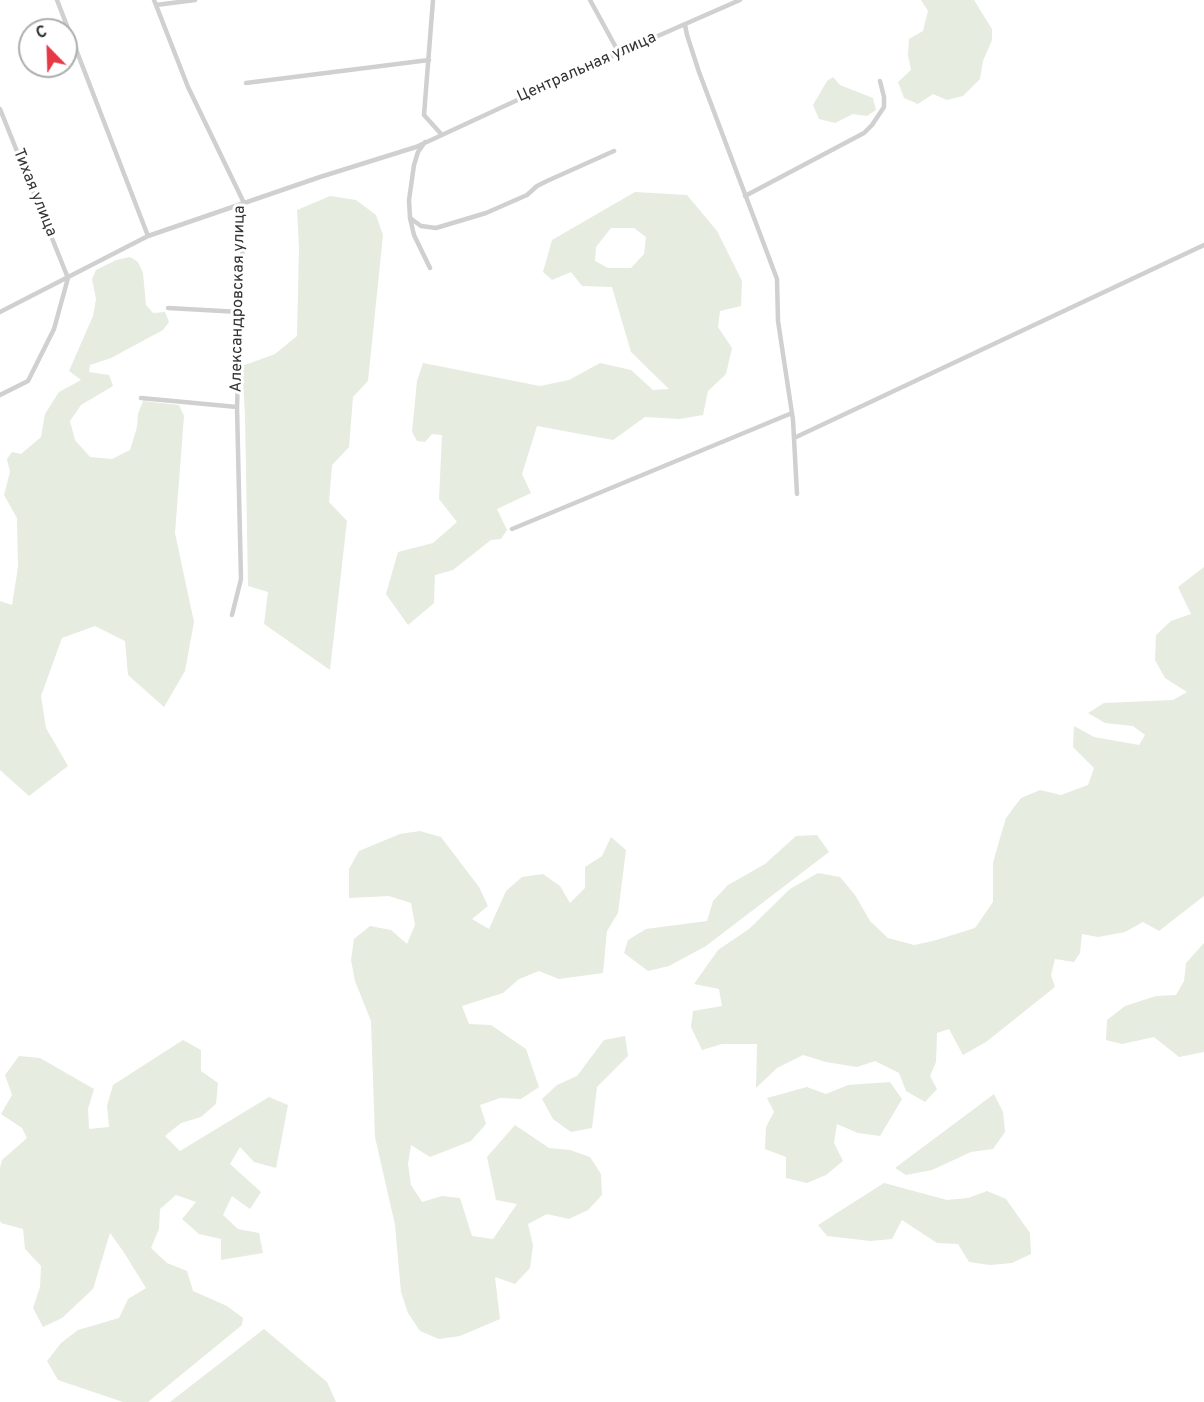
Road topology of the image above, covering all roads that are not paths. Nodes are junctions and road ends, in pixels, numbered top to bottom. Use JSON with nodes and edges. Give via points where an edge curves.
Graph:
{"nodes":[{"id":1,"x":57,"y":0,"type":"edge"},
{"id":2,"x":195,"y":0,"type":"edge"},
{"id":3,"x":433,"y":0,"type":"edge"},
{"id":4,"x":590,"y":0,"type":"edge"},
{"id":5,"x":740,"y":0,"type":"edge"},
{"id":6,"x":155,"y":3,"type":"edge"},
{"id":7,"x":685,"y":25,"type":"junction"},
{"id":8,"x":619,"y":53,"type":"junction"},
{"id":9,"x":429,"y":60,"type":"junction"},
{"id":10,"x":880,"y":81,"type":"dead end"},
{"id":11,"x":246,"y":83,"type":"dead end"},
{"id":12,"x":0,"y":109,"type":"edge"},
{"id":13,"x":442,"y":135,"type":"junction"},
{"id":14,"x":425,"y":142,"type":"junction"},
{"id":15,"x":614,"y":151,"type":"dead end"},
{"id":16,"x":745,"y":196,"type":"junction"},
{"id":17,"x":244,"y":203,"type":"junction"},
{"id":18,"x":410,"y":218,"type":"junction"},
{"id":19,"x":148,"y":236,"type":"junction"},
{"id":20,"x":1204,"y":245,"type":"edge"},
{"id":21,"x":430,"y":268,"type":"dead end"},
{"id":22,"x":68,"y":278,"type":"junction"},
{"id":23,"x":168,"y":308,"type":"dead end"},
{"id":24,"x":0,"y":312,"type":"edge"},
{"id":25,"x":240,"y":312,"type":"junction"},
{"id":26,"x":0,"y":395,"type":"edge"},
{"id":27,"x":141,"y":398,"type":"dead end"},
{"id":28,"x":237,"y":407,"type":"junction"},
{"id":29,"x":792,"y":413,"type":"junction"},
{"id":30,"x":794,"y":438,"type":"junction"},
{"id":31,"x":797,"y":494,"type":"dead end"},
{"id":32,"x":512,"y":529,"type":"dead end"},
{"id":33,"x":232,"y":615,"type":"dead end"}],
"edges":[{"from":1,"to":19,"type":"street"},
{"from":2,"to":6,"type":"street"},
{"from":3,"to":9,"type":"street"},
{"from":4,"to":8,"type":"street"},
{"from":5,"to":7,"type":"street","name":"Центральная улица"},
{"from":6,"to":17,"type":"street","name":"Александровская улица","via":[[188,87]]},
{"from":7,"to":8,"type":"street","name":"Центральная улица"},
{"from":7,"to":16,"type":"street"},
{"from":8,"to":13,"type":"street","name":"Центральная улица"},
{"from":9,"to":11,"type":"street"},
{"from":9,"to":13,"type":"street","via":[[424,115]]},
{"from":10,"to":16,"type":"street","via":[[884,107],[864,133]]},
{"from":12,"to":22,"type":"street","name":"Тихая улица"},
{"from":13,"to":14,"type":"street","name":"Центральная улица"},
{"from":14,"to":17,"type":"street","name":"Центральная улица"},
{"from":14,"to":18,"type":"street","via":[[414,165]]},
{"from":15,"to":18,"type":"street","via":[[486,213],[436,228],[421,226]]},
{"from":16,"to":29,"type":"street","via":[[777,279],[778,321]]},
{"from":17,"to":19,"type":"street","name":"Центральная улица"},
{"from":17,"to":25,"type":"street","name":"Александровская улица"},
{"from":18,"to":21,"type":"street"},
{"from":19,"to":22,"type":"street","name":"Центральная улица"},
{"from":20,"to":30,"type":"street"},
{"from":22,"to":24,"type":"street","name":"Центральная улица"},
{"from":22,"to":26,"type":"street","via":[[54,329],[28,381]]},
{"from":23,"to":25,"type":"street"},
{"from":25,"to":28,"type":"street","name":"Александровская улица"},
{"from":27,"to":28,"type":"street"},
{"from":28,"to":33,"type":"street","name":"Александровская улица","via":[[241,579]]},
{"from":29,"to":30,"type":"street"},
{"from":29,"to":32,"type":"street"},
{"from":30,"to":31,"type":"street"}]}
